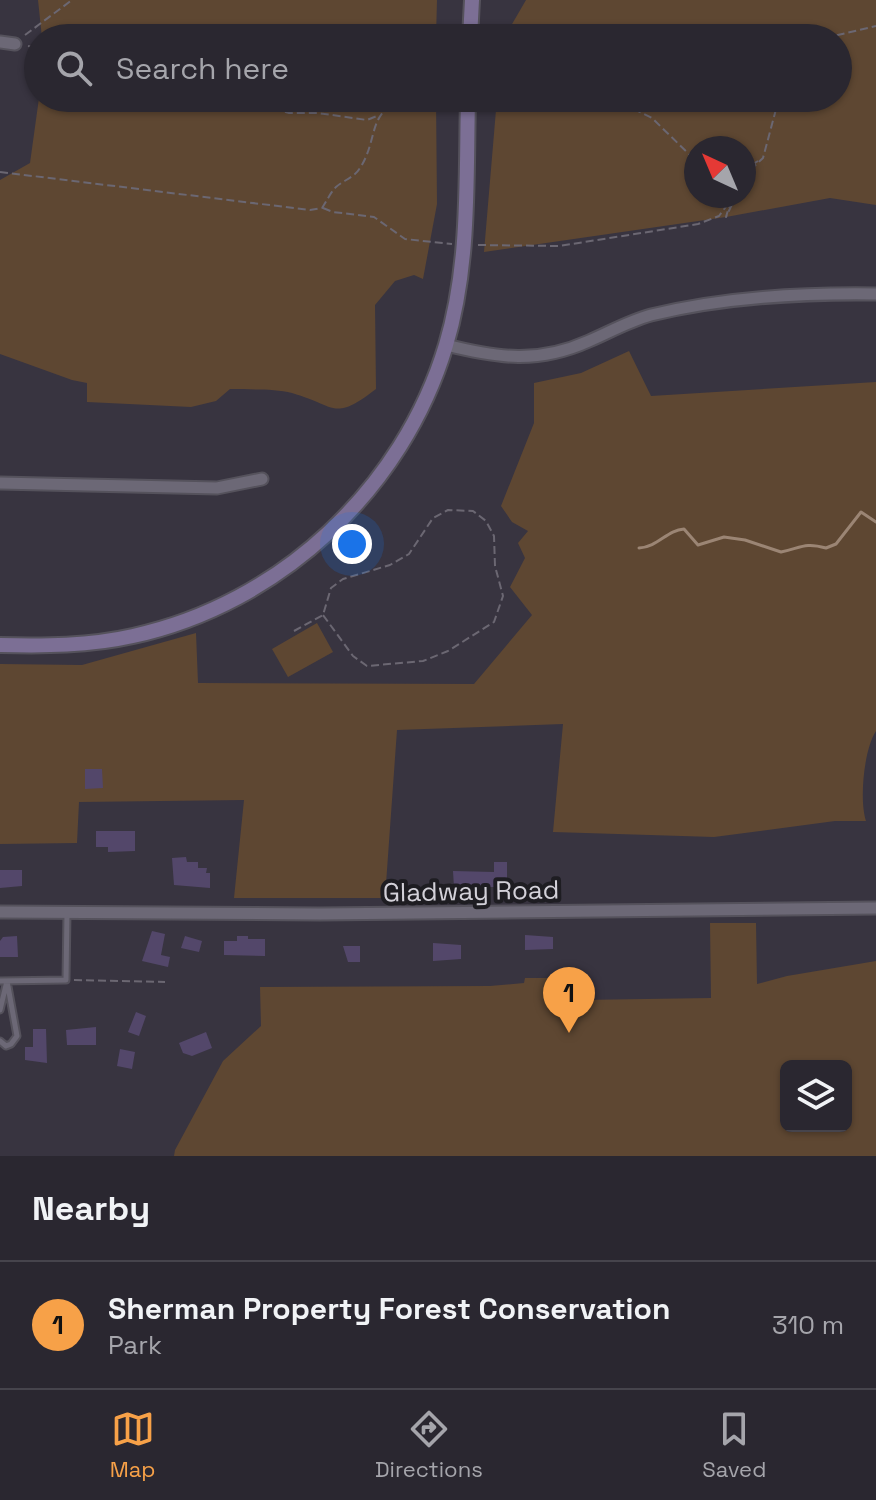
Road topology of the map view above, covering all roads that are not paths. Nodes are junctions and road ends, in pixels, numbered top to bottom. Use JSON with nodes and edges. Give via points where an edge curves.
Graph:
{"nodes":[{"id":1,"x":472,"y":0,"type":"edge"},
{"id":2,"x":471,"y":24,"type":"edge"},
{"id":3,"x":0,"y":42,"type":"edge"},
{"id":4,"x":15,"y":44,"type":"road end"},
{"id":5,"x":468,"y":112,"type":"edge"},
{"id":6,"x":876,"y":294,"type":"edge"},
{"id":7,"x":446,"y":345,"type":"junction"},
{"id":8,"x":262,"y":479,"type":"dead end"},
{"id":9,"x":0,"y":483,"type":"edge"},
{"id":10,"x":0,"y":645,"type":"edge"},
{"id":11,"x":876,"y":908,"type":"edge"},
{"id":12,"x":0,"y":912,"type":"edge"},
{"id":13,"x":67,"y":912,"type":"junction"},
{"id":14,"x":4,"y":981,"type":"edge"},
{"id":15,"x":0,"y":1010,"type":"edge"},
{"id":16,"x":0,"y":1041,"type":"edge"}],
"edges":[{"from":1,"to":2,"type":"street"},
{"from":3,"to":4,"type":"street"},
{"from":5,"to":7,"type":"street","via":[[464,245]]},
{"from":6,"to":7,"type":"street","via":[[773,296],[693,306],[647,316],[539,358],[481,354]]},
{"from":7,"to":10,"type":"street","via":[[417,416],[382,473],[334,528],[282,570],[216,608],[136,636],[87,644]]},
{"from":8,"to":9,"type":"street","via":[[217,488]]},
{"from":11,"to":13,"type":"street","name":"Gladway Road"},
{"from":12,"to":13,"type":"street","name":"Gladway Road"},
{"from":13,"to":14,"type":"lane","via":[[66,980]]},
{"from":14,"to":15,"type":"lane"},
{"from":14,"to":16,"type":"lane","via":[[17,1036],[6,1046]]}]}
